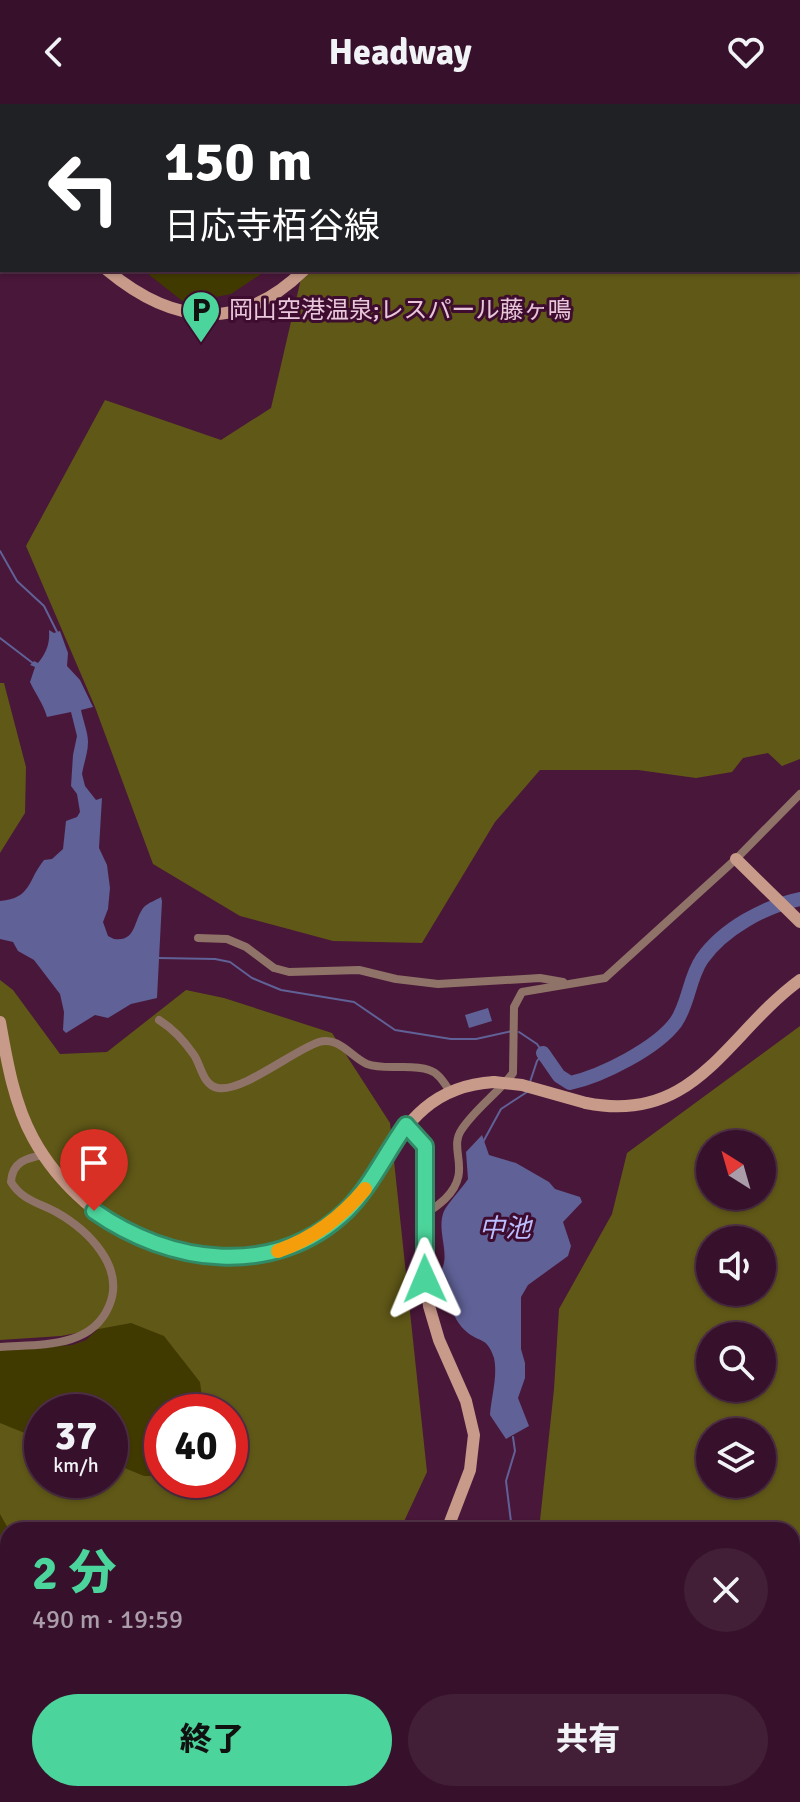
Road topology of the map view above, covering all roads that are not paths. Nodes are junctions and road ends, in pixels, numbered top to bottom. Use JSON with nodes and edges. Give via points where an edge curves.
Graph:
{"nodes":[{"id":1,"x":110,"y":272,"type":"edge"},
{"id":2,"x":301,"y":272,"type":"edge"},
{"id":3,"x":800,"y":794,"type":"edge"},
{"id":4,"x":736,"y":859,"type":"junction"},
{"id":5,"x":800,"y":922,"type":"edge"},
{"id":6,"x":198,"y":938,"type":"dead end"},
{"id":7,"x":800,"y":980,"type":"edge"},
{"id":8,"x":572,"y":983,"type":"junction"},
{"id":9,"x":159,"y":1020,"type":"dead end"},
{"id":10,"x":0,"y":1022,"type":"edge"},
{"id":11,"x":450,"y":1091,"type":"junction"},
{"id":12,"x":406,"y":1125,"type":"junction"},
{"id":13,"x":44,"y":1155,"type":"junction"},
{"id":14,"x":425,"y":1213,"type":"junction"},
{"id":15,"x":0,"y":1347,"type":"edge"},
{"id":16,"x":450,"y":1522,"type":"edge"}],
"edges":[{"from":1,"to":2,"type":"main road","via":[[172,310],[213,315],[248,309]]},
{"from":3,"to":4,"type":"street"},
{"from":4,"to":5,"type":"main road"},
{"from":4,"to":8,"type":"street","via":[[605,978]]},
{"from":6,"to":8,"type":"street","via":[[227,939],[289,972],[359,970],[438,984],[540,978]]},
{"from":7,"to":11,"type":"main road","bridge":true,"via":[[706,1070],[662,1100],[605,1107],[494,1082]]},
{"from":8,"to":14,"type":"street","via":[[522,992],[514,1007],[513,1073],[461,1129],[458,1184]]},
{"from":9,"to":11,"type":"street","via":[[195,1056],[205,1079],[221,1089],[321,1041],[345,1046],[368,1064],[425,1068]]},
{"from":10,"to":13,"type":"main road","via":[[15,1092]]},
{"from":11,"to":12,"type":"main road"},
{"from":12,"to":13,"type":"main road","via":[[365,1189],[332,1223],[278,1251],[240,1257],[190,1255],[128,1233],[79,1198]]},
{"from":12,"to":14,"type":"main road","via":[[425,1146]]},
{"from":13,"to":15,"type":"street","via":[[16,1165],[11,1182],[24,1197],[69,1220],[98,1247],[112,1270],[114,1291],[104,1316],[88,1333],[73,1340]]},
{"from":14,"to":16,"type":"main road","via":[[429,1306],[474,1435],[470,1470]]}]}
